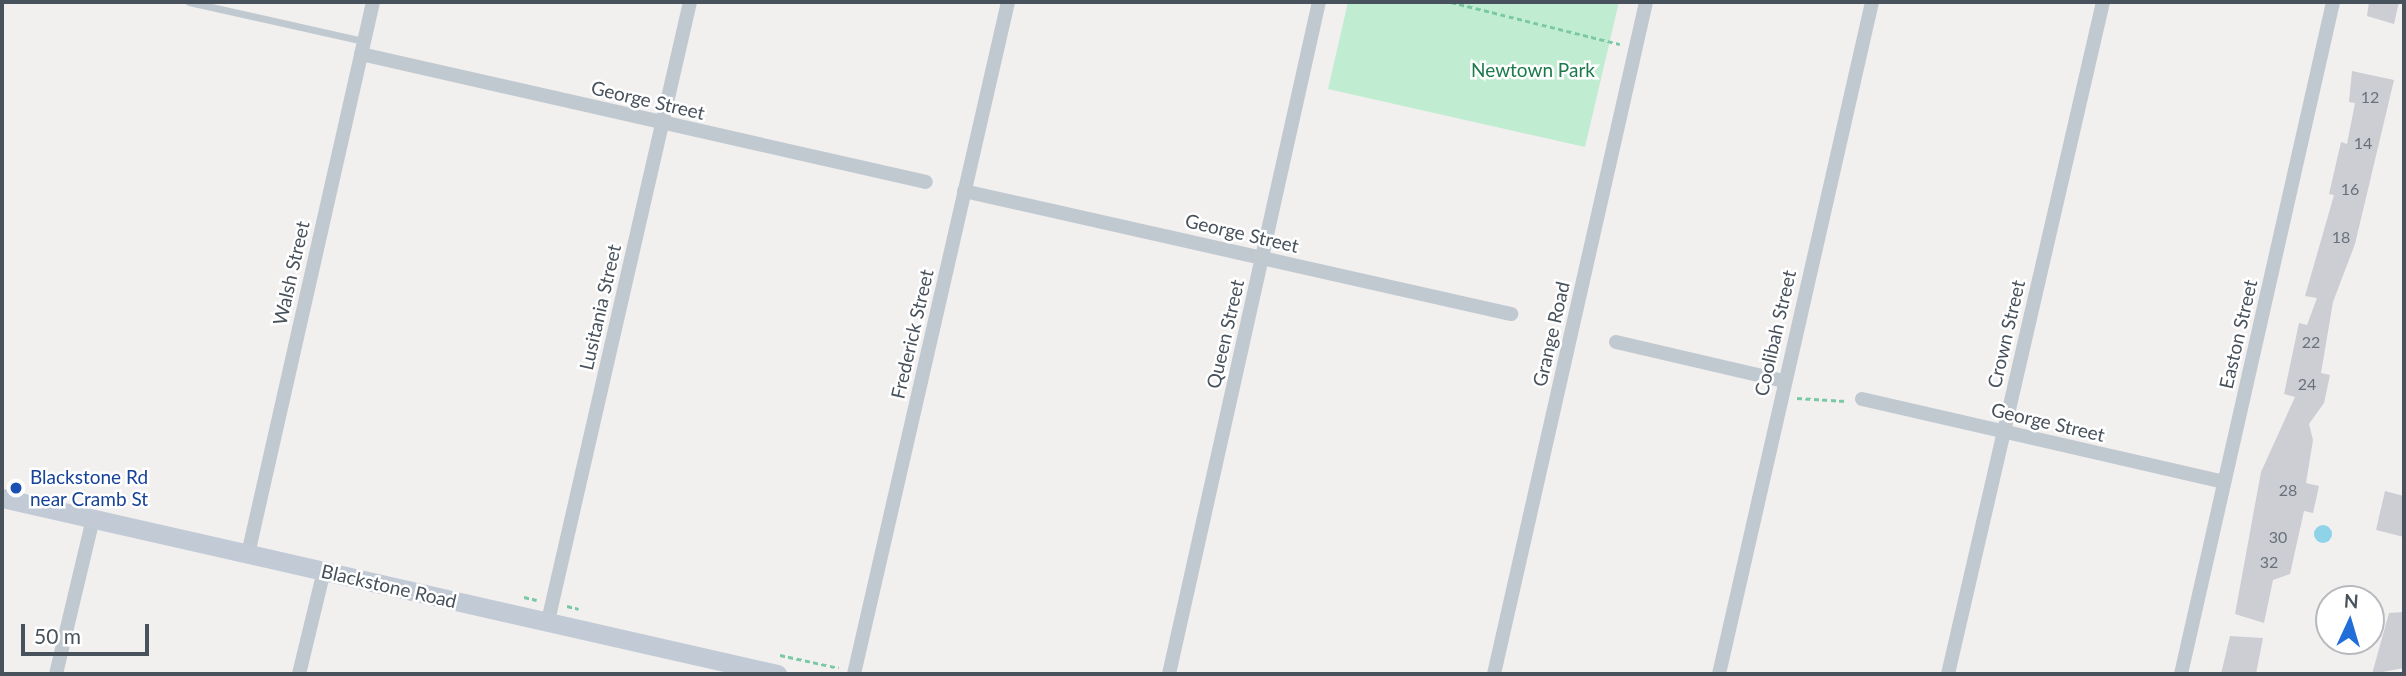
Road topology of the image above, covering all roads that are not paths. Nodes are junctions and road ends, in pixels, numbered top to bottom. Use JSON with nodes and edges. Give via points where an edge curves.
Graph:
{"nodes":[{"id":1,"x":189,"y":2,"type":"edge"},
{"id":2,"x":373,"y":2,"type":"edge"},
{"id":3,"x":691,"y":2,"type":"edge"},
{"id":4,"x":1007,"y":2,"type":"edge"},
{"id":5,"x":1318,"y":2,"type":"edge"},
{"id":6,"x":1646,"y":2,"type":"edge"},
{"id":7,"x":1872,"y":2,"type":"edge"},
{"id":8,"x":2103,"y":2,"type":"edge"},
{"id":9,"x":2333,"y":2,"type":"edge"},
{"id":10,"x":362,"y":48,"type":"junction"},
{"id":11,"x":663,"y":122,"type":"junction"},
{"id":12,"x":926,"y":182,"type":"dead end"},
{"id":13,"x":964,"y":191,"type":"junction"},
{"id":14,"x":1262,"y":258,"type":"junction"},
{"id":15,"x":1510,"y":314,"type":"dead end"},
{"id":16,"x":1616,"y":342,"type":"dead end"},
{"id":17,"x":1782,"y":388,"type":"junction"},
{"id":18,"x":1862,"y":399,"type":"road end"},
{"id":19,"x":2004,"y":432,"type":"junction"},
{"id":20,"x":2224,"y":482,"type":"junction"},
{"id":21,"x":2,"y":498,"type":"edge"},
{"id":22,"x":93,"y":519,"type":"junction"},
{"id":23,"x":248,"y":554,"type":"junction"},
{"id":24,"x":324,"y":571,"type":"junction"},
{"id":25,"x":548,"y":621,"type":"junction"},
{"id":26,"x":56,"y":674,"type":"edge"},
{"id":27,"x":299,"y":674,"type":"edge"},
{"id":28,"x":777,"y":674,"type":"edge"},
{"id":29,"x":854,"y":674,"type":"edge"},
{"id":30,"x":1169,"y":674,"type":"edge"},
{"id":31,"x":1494,"y":674,"type":"edge"},
{"id":32,"x":1719,"y":674,"type":"edge"},
{"id":33,"x":1948,"y":674,"type":"edge"},
{"id":34,"x":2181,"y":674,"type":"edge"}],
"edges":[{"from":1,"to":10,"type":"lane"},
{"from":2,"to":10,"type":"street","name":"Walsh Street"},
{"from":3,"to":11,"type":"street","name":"Lusitania Street"},
{"from":4,"to":13,"type":"street","name":"Frederick Street"},
{"from":5,"to":14,"type":"street","name":"Queen Street"},
{"from":6,"to":31,"type":"street","name":"Grange Road"},
{"from":7,"to":17,"type":"street","name":"Coolibah Street"},
{"from":8,"to":19,"type":"street","name":"Crown Street"},
{"from":9,"to":20,"type":"street","name":"Easton Street"},
{"from":10,"to":11,"type":"street","name":"George Street"},
{"from":10,"to":23,"type":"street","name":"Walsh Street"},
{"from":11,"to":12,"type":"street","name":"George Street"},
{"from":11,"to":25,"type":"street","name":"Lusitania Street"},
{"from":13,"to":14,"type":"street","name":"George Street"},
{"from":13,"to":29,"type":"street","name":"Frederick Street"},
{"from":14,"to":15,"type":"street","name":"George Street"},
{"from":14,"to":30,"type":"street","name":"Queen Street"},
{"from":16,"to":17,"type":"street"},
{"from":17,"to":32,"type":"street","name":"Coolibah Street"},
{"from":18,"to":19,"type":"street","name":"George Street"},
{"from":19,"to":20,"type":"street","name":"George Street"},
{"from":19,"to":33,"type":"street","name":"Crown Street"},
{"from":20,"to":34,"type":"street","name":"Easton Street"},
{"from":21,"to":22,"type":"main road","name":"Blackstone Road"},
{"from":22,"to":23,"type":"main road","name":"Blackstone Road"},
{"from":22,"to":26,"type":"street"},
{"from":23,"to":24,"type":"main road","name":"Blackstone Road"},
{"from":24,"to":25,"type":"main road","name":"Blackstone Road"},
{"from":24,"to":27,"type":"street"},
{"from":25,"to":28,"type":"main road","name":"Blackstone Road"}]}
